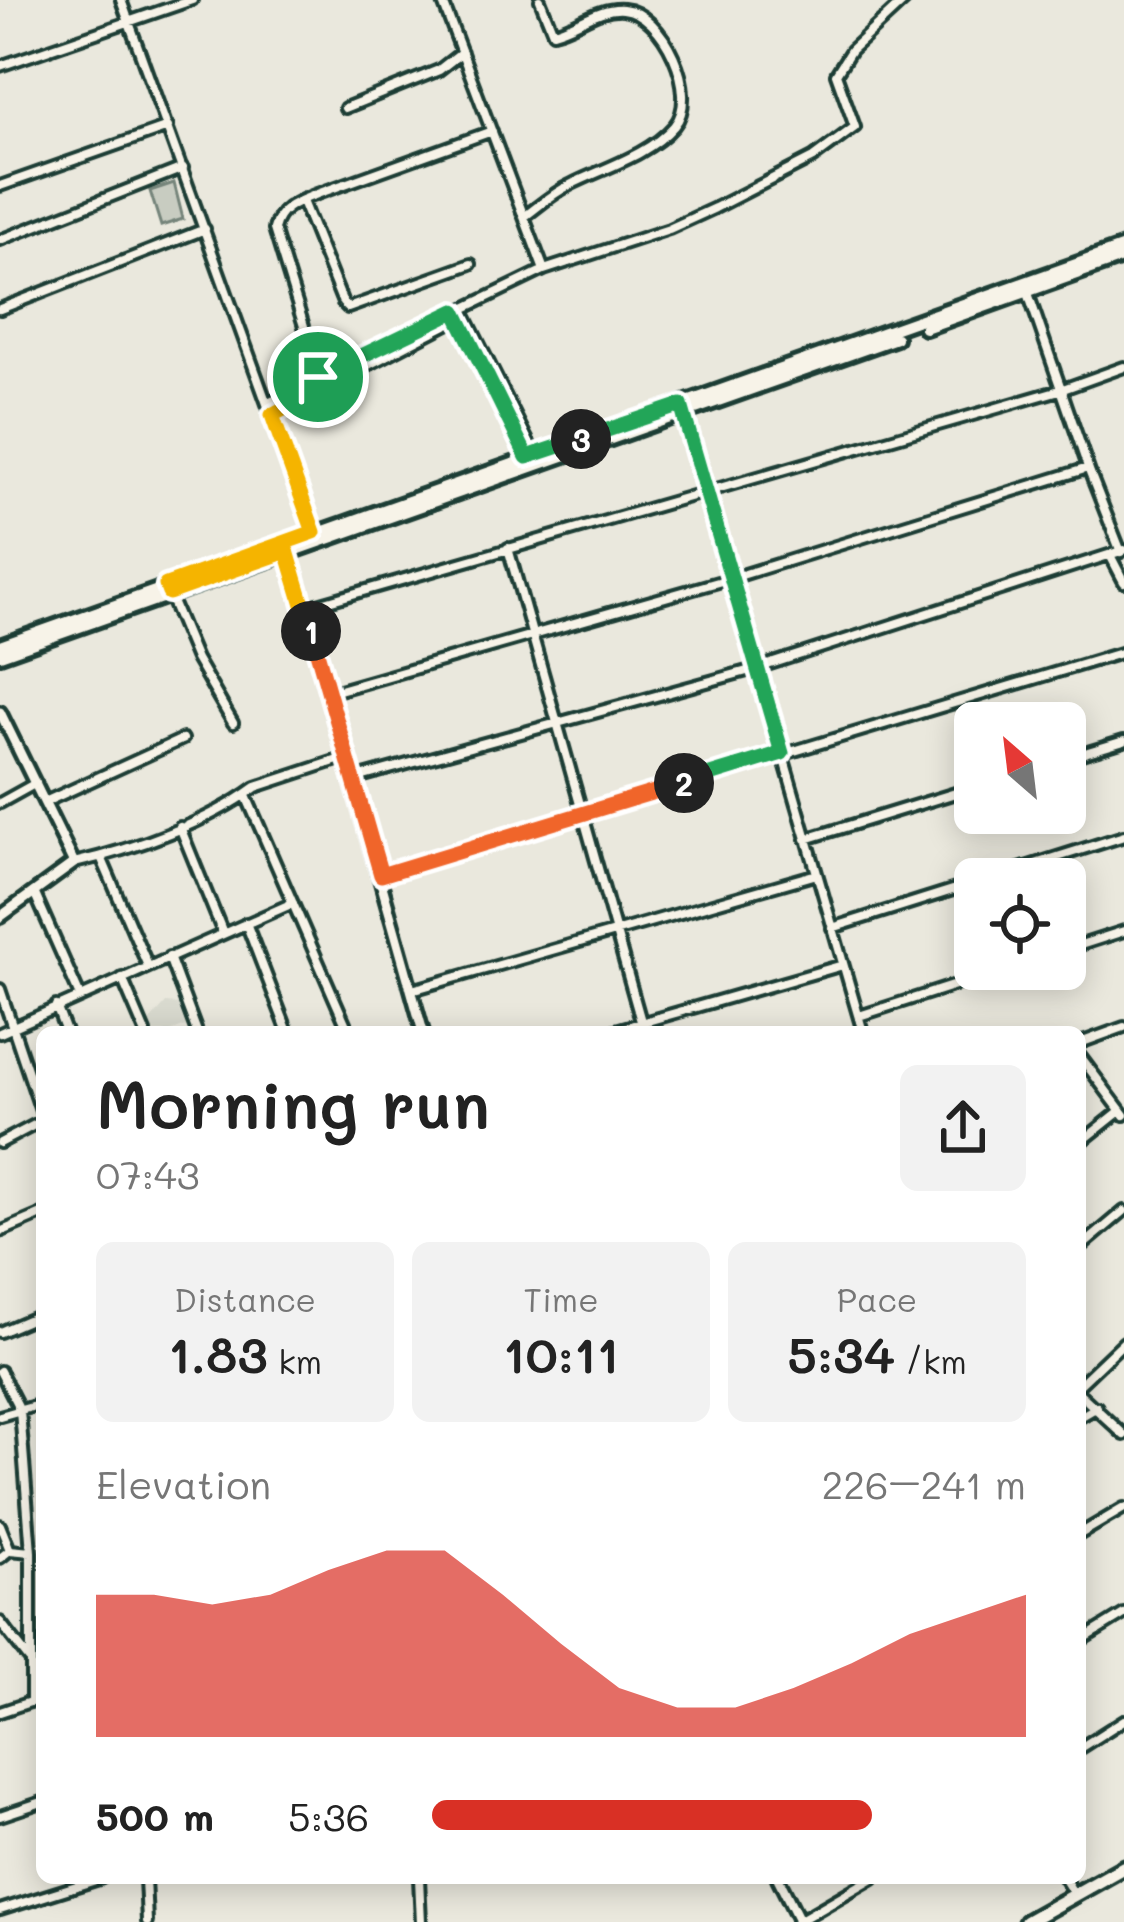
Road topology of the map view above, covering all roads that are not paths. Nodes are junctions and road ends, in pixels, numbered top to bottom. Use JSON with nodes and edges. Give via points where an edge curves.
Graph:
{"nodes":[{"id":1,"x":121,"y":0,"type":"edge"},
{"id":2,"x":192,"y":0,"type":"edge"},
{"id":3,"x":444,"y":0,"type":"edge"},
{"id":4,"x":540,"y":0,"type":"edge"},
{"id":5,"x":904,"y":0,"type":"edge"},
{"id":6,"x":130,"y":23,"type":"junction"},
{"id":7,"x":462,"y":52,"type":"junction"},
{"id":8,"x":0,"y":66,"type":"edge"},
{"id":9,"x":345,"y":108,"type":"dead end"},
{"id":10,"x":168,"y":127,"type":"junction"},
{"id":11,"x":492,"y":131,"type":"junction"},
{"id":12,"x":183,"y":168,"type":"junction"},
{"id":13,"x":0,"y":186,"type":"edge"},
{"id":14,"x":302,"y":201,"type":"junction"},
{"id":15,"x":524,"y":217,"type":"junction"},
{"id":16,"x":205,"y":229,"type":"junction"},
{"id":17,"x":0,"y":240,"type":"edge"},
{"id":18,"x":1124,"y":247,"type":"edge"},
{"id":19,"x":1124,"y":256,"type":"edge"},
{"id":20,"x":472,"y":264,"type":"dead end"},
{"id":21,"x":544,"y":270,"type":"junction"},
{"id":22,"x":1019,"y":293,"type":"junction"},
{"id":23,"x":0,"y":309,"type":"edge"},
{"id":24,"x":460,"y":313,"type":"junction"},
{"id":25,"x":1124,"y":367,"type":"edge"},
{"id":26,"x":318,"y":377,"type":"junction"},
{"id":27,"x":323,"y":388,"type":"junction"},
{"id":28,"x":1064,"y":389,"type":"junction"},
{"id":29,"x":268,"y":403,"type":"junction"},
{"id":30,"x":682,"y":409,"type":"junction"},
{"id":31,"x":272,"y":415,"type":"junction"},
{"id":32,"x":533,"y":460,"type":"junction"},
{"id":33,"x":1088,"y":468,"type":"junction"},
{"id":34,"x":707,"y":490,"type":"junction"},
{"id":35,"x":315,"y":537,"type":"junction"},
{"id":36,"x":508,"y":548,"type":"junction"},
{"id":37,"x":287,"y":551,"type":"junction"},
{"id":38,"x":1123,"y":551,"type":"edge"},
{"id":39,"x":1110,"y":555,"type":"junction"},
{"id":40,"x":732,"y":578,"type":"junction"},
{"id":41,"x":1124,"y":582,"type":"edge"},
{"id":42,"x":167,"y":589,"type":"junction"},
{"id":43,"x":304,"y":608,"type":"junction"},
{"id":44,"x":534,"y":635,"type":"junction"},
{"id":45,"x":0,"y":646,"type":"edge"},
{"id":46,"x":1124,"y":652,"type":"edge"},
{"id":47,"x":0,"y":656,"type":"edge"},
{"id":48,"x":758,"y":668,"type":"junction"},
{"id":49,"x":329,"y":693,"type":"junction"},
{"id":50,"x":0,"y":712,"type":"edge"},
{"id":51,"x":233,"y":723,"type":"dead end"},
{"id":52,"x":557,"y":723,"type":"junction"},
{"id":53,"x":183,"y":739,"type":"dead end"},
{"id":54,"x":1124,"y":741,"type":"edge"},
{"id":55,"x":782,"y":753,"type":"junction"},
{"id":56,"x":1086,"y":753,"type":"edge"},
{"id":57,"x":347,"y":757,"type":"junction"},
{"id":58,"x":353,"y":779,"type":"junction"},
{"id":59,"x":36,"y":783,"type":"junction"},
{"id":60,"x":954,"y":793,"type":"edge"},
{"id":61,"x":247,"y":798,"type":"junction"},
{"id":62,"x":46,"y":802,"type":"junction"},
{"id":63,"x":0,"y":803,"type":"edge"},
{"id":64,"x":581,"y":814,"type":"junction"},
{"id":65,"x":179,"y":827,"type":"junction"},
{"id":66,"x":1124,"y":836,"type":"edge"},
{"id":67,"x":806,"y":839,"type":"junction"},
{"id":68,"x":101,"y":857,"type":"junction"},
{"id":69,"x":1054,"y":858,"type":"edge"},
{"id":70,"x":74,"y":863,"type":"junction"},
{"id":71,"x":817,"y":874,"type":"junction"},
{"id":72,"x":381,"y":875,"type":"junction"},
{"id":73,"x":954,"y":890,"type":"edge"},
{"id":74,"x":34,"y":892,"type":"junction"},
{"id":75,"x":293,"y":903,"type":"junction"},
{"id":76,"x":0,"y":916,"type":"edge"},
{"id":77,"x":246,"y":923,"type":"junction"},
{"id":78,"x":832,"y":928,"type":"junction"},
{"id":79,"x":1124,"y":931,"type":"edge"},
{"id":80,"x":614,"y":932,"type":"junction"},
{"id":81,"x":223,"y":933,"type":"junction"},
{"id":82,"x":1086,"y":943,"type":"edge"},
{"id":83,"x":169,"y":957,"type":"junction"},
{"id":84,"x":843,"y":965,"type":"junction"},
{"id":85,"x":148,"y":966,"type":"junction"},
{"id":86,"x":122,"y":978,"type":"junction"},
{"id":87,"x":954,"y":985,"type":"edge"},
{"id":88,"x":0,"y":989,"type":"edge"},
{"id":89,"x":412,"y":990,"type":"junction"},
{"id":90,"x":80,"y":996,"type":"junction"},
{"id":91,"x":56,"y":1006,"type":"junction"},
{"id":92,"x":859,"y":1016,"type":"junction"},
{"id":93,"x":12,"y":1025,"type":"junction"},
{"id":94,"x":64,"y":1026,"type":"edge"},
{"id":95,"x":142,"y":1026,"type":"edge"},
{"id":96,"x":195,"y":1026,"type":"edge"},
{"id":97,"x":286,"y":1026,"type":"edge"},
{"id":98,"x":347,"y":1026,"type":"edge"},
{"id":99,"x":421,"y":1026,"type":"edge"},
{"id":100,"x":643,"y":1026,"type":"edge"},
{"id":101,"x":646,"y":1026,"type":"edge"},
{"id":102,"x":862,"y":1026,"type":"edge"},
{"id":103,"x":1124,"y":1028,"type":"edge"},
{"id":104,"x":0,"y":1033,"type":"edge"},
{"id":105,"x":1086,"y":1041,"type":"edge"},
{"id":106,"x":1086,"y":1064,"type":"edge"},
{"id":107,"x":36,"y":1099,"type":"edge"},
{"id":108,"x":1122,"y":1113,"type":"edge"},
{"id":109,"x":36,"y":1121,"type":"edge"},
{"id":110,"x":1086,"y":1139,"type":"edge"},
{"id":111,"x":0,"y":1143,"type":"edge"},
{"id":112,"x":1124,"y":1211,"type":"edge"},
{"id":113,"x":36,"y":1217,"type":"edge"},
{"id":114,"x":0,"y":1232,"type":"edge"},
{"id":115,"x":1086,"y":1243,"type":"edge"},
{"id":116,"x":36,"y":1316,"type":"edge"},
{"id":117,"x":0,"y":1331,"type":"edge"},
{"id":118,"x":1124,"y":1342,"type":"edge"},
{"id":119,"x":0,"y":1371,"type":"edge"},
{"id":120,"x":1086,"y":1378,"type":"edge"},
{"id":121,"x":1086,"y":1399,"type":"edge"},
{"id":122,"x":36,"y":1406,"type":"edge"},
{"id":123,"x":1097,"y":1407,"type":"junction"},
{"id":124,"x":20,"y":1410,"type":"junction"},
{"id":125,"x":1086,"y":1413,"type":"edge"},
{"id":126,"x":0,"y":1416,"type":"edge"},
{"id":127,"x":1124,"y":1435,"type":"edge"},
{"id":128,"x":1124,"y":1508,"type":"edge"},
{"id":129,"x":0,"y":1525,"type":"edge"},
{"id":130,"x":1086,"y":1530,"type":"edge"},
{"id":131,"x":10,"y":1550,"type":"junction"},
{"id":132,"x":31,"y":1552,"type":"junction"},
{"id":133,"x":0,"y":1558,"type":"edge"},
{"id":134,"x":1124,"y":1614,"type":"edge"},
{"id":135,"x":0,"y":1622,"type":"edge"},
{"id":136,"x":1086,"y":1637,"type":"edge"},
{"id":137,"x":29,"y":1660,"type":"junction"},
{"id":138,"x":36,"y":1700,"type":"edge"},
{"id":139,"x":31,"y":1702,"type":"junction"},
{"id":140,"x":0,"y":1712,"type":"edge"},
{"id":141,"x":1124,"y":1720,"type":"edge"},
{"id":142,"x":1086,"y":1744,"type":"edge"},
{"id":143,"x":36,"y":1804,"type":"edge"},
{"id":144,"x":0,"y":1816,"type":"edge"},
{"id":145,"x":1124,"y":1867,"type":"edge"},
{"id":146,"x":83,"y":1884,"type":"edge"},
{"id":147,"x":145,"y":1884,"type":"edge"},
{"id":148,"x":418,"y":1884,"type":"edge"},
{"id":149,"x":781,"y":1884,"type":"edge"},
{"id":150,"x":863,"y":1884,"type":"edge"},
{"id":151,"x":1068,"y":1884,"type":"edge"},
{"id":152,"x":1074,"y":1895,"type":"junction"},
{"id":153,"x":0,"y":1910,"type":"edge"},
{"id":154,"x":147,"y":1922,"type":"edge"},
{"id":155,"x":421,"y":1922,"type":"edge"},
{"id":156,"x":798,"y":1922,"type":"edge"},
{"id":157,"x":1026,"y":1922,"type":"edge"}],
"edges":[{"from":1,"to":6,"type":"street"},
{"from":2,"to":6,"type":"street"},
{"from":3,"to":7,"type":"street"},
{"from":4,"to":15,"type":"street","via":[[553,32],[620,8],[644,14],[659,29],[684,104],[671,130]]},
{"from":5,"to":21,"type":"street","via":[[836,74],[855,127],[813,158],[669,229]]},
{"from":6,"to":8,"type":"street"},
{"from":6,"to":10,"type":"street"},
{"from":7,"to":9,"type":"street","via":[[440,70]]},
{"from":7,"to":11,"type":"street"},
{"from":10,"to":12,"type":"street"},
{"from":10,"to":13,"type":"street"},
{"from":11,"to":14,"type":"street"},
{"from":11,"to":15,"type":"street"},
{"from":12,"to":16,"type":"street"},
{"from":12,"to":17,"type":"street"},
{"from":14,"to":20,"type":"street","via":[[348,308]]},
{"from":14,"to":26,"type":"street","via":[[277,217],[274,230]]},
{"from":15,"to":21,"type":"street"},
{"from":16,"to":23,"type":"street"},
{"from":16,"to":29,"type":"street"},
{"from":18,"to":22,"type":"main road"},
{"from":19,"to":22,"type":"main road"},
{"from":21,"to":24,"type":"street"},
{"from":22,"to":28,"type":"street"},
{"from":22,"to":30,"type":"main road"},
{"from":24,"to":26,"type":"street"},
{"from":24,"to":27,"type":"street"},
{"from":24,"to":32,"type":"street"},
{"from":25,"to":28,"type":"street"},
{"from":26,"to":27,"type":"street"},
{"from":26,"to":29,"type":"street"},
{"from":27,"to":31,"type":"street"},
{"from":28,"to":33,"type":"street"},
{"from":28,"to":34,"type":"street"},
{"from":29,"to":31,"type":"street"},
{"from":30,"to":32,"type":"main road"},
{"from":30,"to":34,"type":"street"},
{"from":31,"to":35,"type":"street"},
{"from":32,"to":35,"type":"main road"},
{"from":33,"to":38,"type":"street"},
{"from":33,"to":40,"type":"street"},
{"from":34,"to":36,"type":"street"},
{"from":34,"to":40,"type":"street"},
{"from":35,"to":37,"type":"main road"},
{"from":35,"to":42,"type":"main road"},
{"from":36,"to":43,"type":"street"},
{"from":36,"to":44,"type":"street"},
{"from":37,"to":42,"type":"main road"},
{"from":37,"to":43,"type":"street"},
{"from":38,"to":39,"type":"street"},
{"from":39,"to":41,"type":"street"},
{"from":39,"to":48,"type":"street"},
{"from":40,"to":44,"type":"street"},
{"from":40,"to":48,"type":"street"},
{"from":42,"to":45,"type":"main road"},
{"from":42,"to":47,"type":"main road"},
{"from":42,"to":51,"type":"street"},
{"from":43,"to":49,"type":"street"},
{"from":44,"to":49,"type":"street"},
{"from":44,"to":52,"type":"street"},
{"from":46,"to":55,"type":"street"},
{"from":48,"to":52,"type":"street"},
{"from":48,"to":55,"type":"street"},
{"from":49,"to":57,"type":"street"},
{"from":50,"to":59,"type":"street"},
{"from":52,"to":58,"type":"street"},
{"from":52,"to":64,"type":"street"},
{"from":53,"to":62,"type":"street"},
{"from":54,"to":56,"type":"street"},
{"from":55,"to":64,"type":"street"},
{"from":55,"to":67,"type":"street"},
{"from":57,"to":58,"type":"street"},
{"from":57,"to":61,"type":"street"},
{"from":58,"to":72,"type":"street"},
{"from":59,"to":62,"type":"street"},
{"from":59,"to":63,"type":"street"},
{"from":60,"to":67,"type":"street"},
{"from":61,"to":65,"type":"street"},
{"from":61,"to":75,"type":"street"},
{"from":62,"to":70,"type":"street"},
{"from":64,"to":72,"type":"street"},
{"from":64,"to":80,"type":"street"},
{"from":65,"to":68,"type":"street"},
{"from":65,"to":81,"type":"street"},
{"from":66,"to":69,"type":"street"},
{"from":67,"to":71,"type":"street"},
{"from":68,"to":70,"type":"street"},
{"from":68,"to":85,"type":"street"},
{"from":70,"to":74,"type":"street"},
{"from":71,"to":78,"type":"street"},
{"from":71,"to":80,"type":"street"},
{"from":72,"to":89,"type":"street"},
{"from":73,"to":78,"type":"street"},
{"from":74,"to":76,"type":"street"},
{"from":74,"to":90,"type":"street"},
{"from":75,"to":77,"type":"street"},
{"from":75,"to":98,"type":"street"},
{"from":77,"to":81,"type":"street"},
{"from":77,"to":97,"type":"street"},
{"from":78,"to":84,"type":"street"},
{"from":79,"to":82,"type":"street"},
{"from":80,"to":89,"type":"street"},
{"from":80,"to":100,"type":"street"},
{"from":81,"to":83,"type":"street"},
{"from":83,"to":85,"type":"street"},
{"from":83,"to":96,"type":"street"},
{"from":84,"to":92,"type":"street"},
{"from":84,"to":101,"type":"street"},
{"from":85,"to":86,"type":"street"},
{"from":86,"to":90,"type":"street"},
{"from":86,"to":95,"type":"street"},
{"from":87,"to":92,"type":"street"},
{"from":88,"to":93,"type":"street"},
{"from":89,"to":99,"type":"street"},
{"from":90,"to":91,"type":"street"},
{"from":91,"to":93,"type":"street"},
{"from":91,"to":94,"type":"street"},
{"from":92,"to":102,"type":"street"},
{"from":93,"to":104,"type":"street"},
{"from":93,"to":107,"type":"street"},
{"from":103,"to":105,"type":"street"},
{"from":106,"to":108,"type":"street"},
{"from":108,"to":110,"type":"street"},
{"from":109,"to":111,"type":"street"},
{"from":112,"to":115,"type":"street"},
{"from":113,"to":114,"type":"street"},
{"from":116,"to":117,"type":"street"},
{"from":118,"to":120,"type":"street"},
{"from":119,"to":124,"type":"street"},
{"from":121,"to":123,"type":"street"},
{"from":122,"to":124,"type":"street"},
{"from":123,"to":125,"type":"street"},
{"from":123,"to":127,"type":"street"},
{"from":124,"to":126,"type":"street"},
{"from":124,"to":132,"type":"street"},
{"from":128,"to":130,"type":"street"},
{"from":129,"to":131,"type":"street"},
{"from":131,"to":132,"type":"street"},
{"from":131,"to":133,"type":"street"},
{"from":132,"to":137,"type":"street"},
{"from":134,"to":136,"type":"street"},
{"from":135,"to":137,"type":"street"},
{"from":137,"to":139,"type":"street"},
{"from":138,"to":139,"type":"street"},
{"from":139,"to":140,"type":"street"},
{"from":141,"to":142,"type":"street"},
{"from":143,"to":144,"type":"street"},
{"from":145,"to":152,"type":"highway"},
{"from":146,"to":153,"type":"street"},
{"from":147,"to":154,"type":"street"},
{"from":148,"to":155,"type":"street"},
{"from":149,"to":156,"type":"street"},
{"from":150,"to":156,"type":"street"},
{"from":151,"to":152,"type":"street"},
{"from":152,"to":157,"type":"highway"}]}
